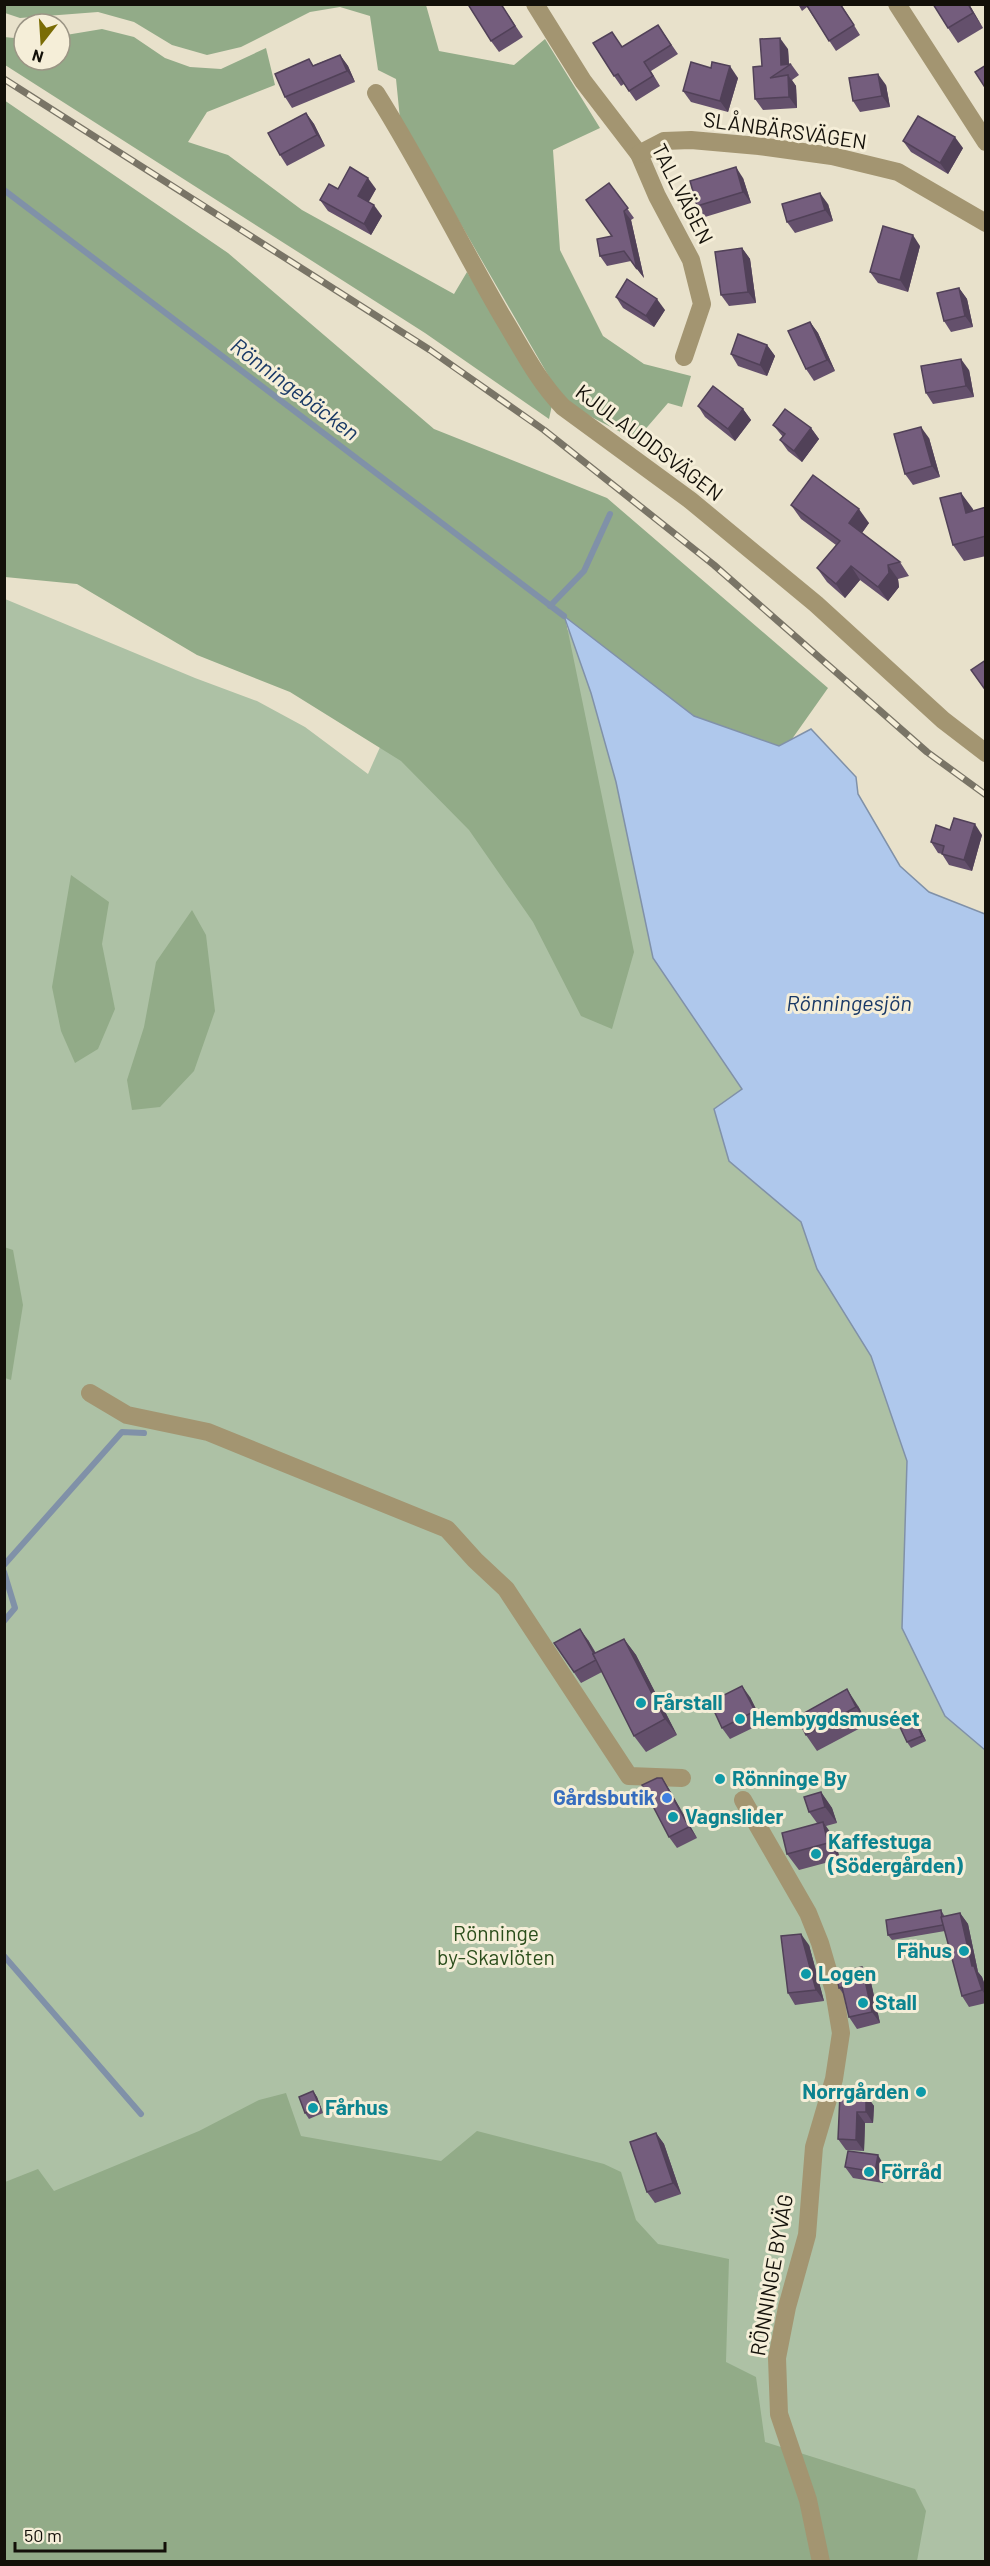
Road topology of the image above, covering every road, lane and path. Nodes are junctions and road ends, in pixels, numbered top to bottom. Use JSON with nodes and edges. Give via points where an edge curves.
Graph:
{"nodes":[{"id":1,"x":535,"y":4,"type":"edge"},
{"id":2,"x":897,"y":4,"type":"edge"},
{"id":3,"x":376,"y":93,"type":"dead end"},
{"id":4,"x":986,"y":142,"type":"edge"},
{"id":5,"x":639,"y":154,"type":"junction"},
{"id":6,"x":986,"y":223,"type":"edge"},
{"id":7,"x":684,"y":357,"type":"dead end"},
{"id":8,"x":986,"y":753,"type":"edge"},
{"id":9,"x":90,"y":1393,"type":"dead end"},
{"id":10,"x":682,"y":1778,"type":"dead end"},
{"id":11,"x":743,"y":1800,"type":"dead end"},
{"id":12,"x":821,"y":2562,"type":"edge"}],
"edges":[{"from":1,"to":5,"type":"street","name":"TALLVÄGEN","via":[[583,81]]},
{"from":2,"to":4,"type":"street"},
{"from":3,"to":8,"type":"street","name":"KJULAUDDSVÄGEN","via":[[546,389],[717,522]]},
{"from":5,"to":6,"type":"street","name":"SLÅNBÄRSVÄGEN","via":[[664,141],[691,140],[832,156],[898,172]]},
{"from":5,"to":7,"type":"street","name":"TALLVÄGEN","via":[[691,260],[702,304]]},
{"from":9,"to":10,"type":"street","via":[[127,1415],[208,1432],[447,1529],[506,1589],[629,1776]]},
{"from":11,"to":12,"type":"street","name":"RÖNNINGE BYVÄG","via":[[817,1934],[834,1991],[841,2033],[834,2079],[814,2147],[807,2235],[777,2358],[779,2414],[808,2500]]}]}
